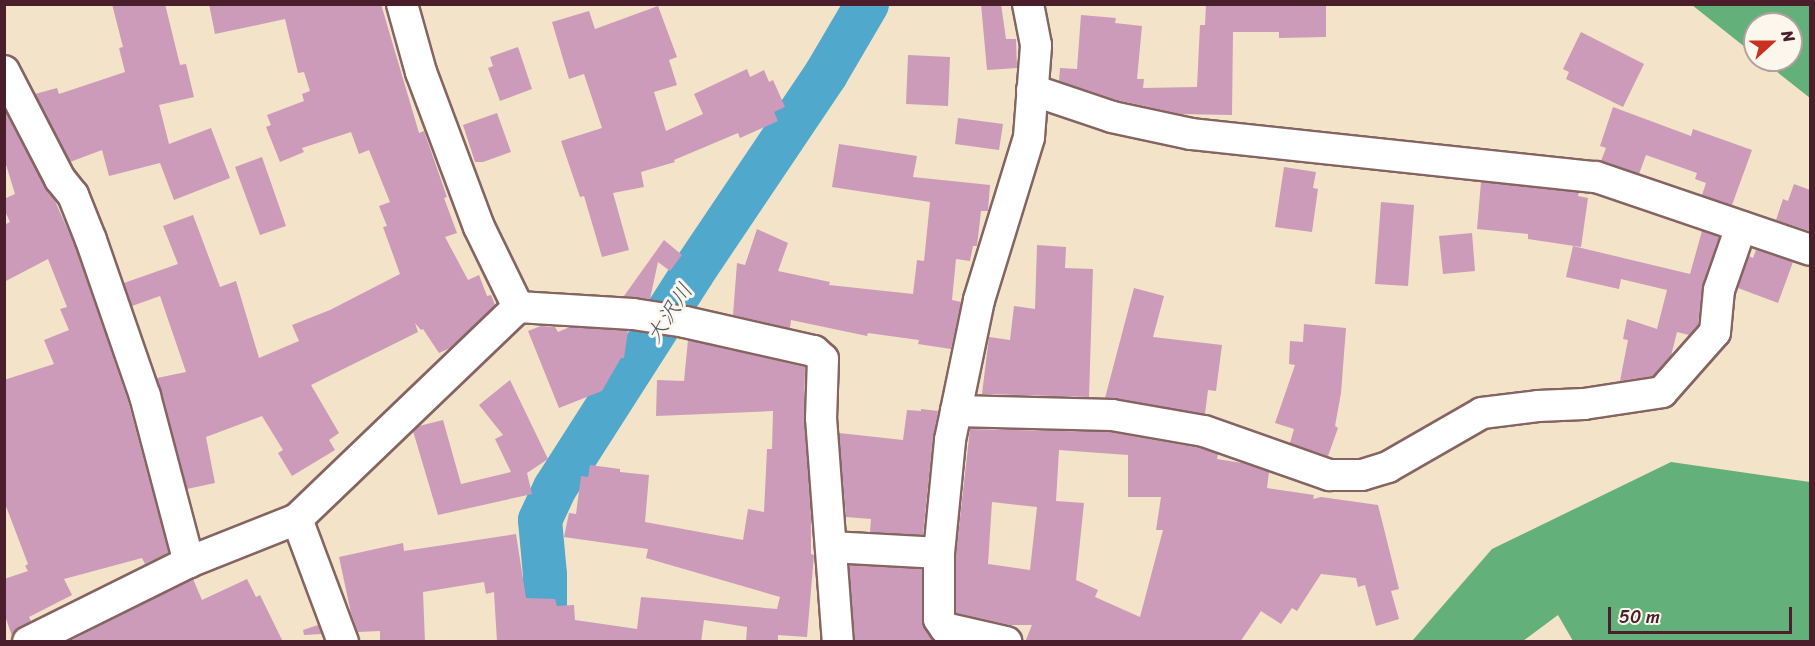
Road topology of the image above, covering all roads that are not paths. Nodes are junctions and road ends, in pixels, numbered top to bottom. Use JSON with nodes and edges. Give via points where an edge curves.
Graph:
{"nodes":[{"id":1,"x":402,"y":4,"type":"edge"},
{"id":2,"x":1028,"y":4,"type":"edge"},
{"id":3,"x":4,"y":71,"type":"edge"},
{"id":4,"x":1032,"y":90,"type":"junction"},
{"id":5,"x":1741,"y":227,"type":"junction"},
{"id":6,"x":1810,"y":250,"type":"edge"},
{"id":7,"x":518,"y":307,"type":"junction"},
{"id":8,"x":956,"y":411,"type":"junction"},
{"id":9,"x":297,"y":519,"type":"junction"},
{"id":10,"x":832,"y":547,"type":"junction"},
{"id":11,"x":939,"y":553,"type":"junction"},
{"id":12,"x":189,"y":562,"type":"junction"},
{"id":13,"x":28,"y":642,"type":"edge"},
{"id":14,"x":343,"y":642,"type":"edge"},
{"id":15,"x":838,"y":642,"type":"edge"},
{"id":16,"x":1005,"y":642,"type":"edge"}],
"edges":[{"from":1,"to":7,"type":"street","via":[[421,72],[479,227]]},
{"from":2,"to":4,"type":"street","via":[[1036,45]]},
{"from":3,"to":12,"type":"street","via":[[60,179],[73,195],[98,260],[146,396]]},
{"from":4,"to":5,"type":"street","via":[[1112,117],[1191,135],[1596,177]]},
{"from":4,"to":8,"type":"street","via":[[1029,137],[979,300]]},
{"from":5,"to":6,"type":"street"},
{"from":5,"to":8,"type":"street","via":[[1719,290],[1715,332],[1662,392],[1482,413],[1388,467],[1362,475],[1329,475],[1204,431],[1124,417]]},
{"from":7,"to":9,"type":"street"},
{"from":7,"to":10,"type":"street","via":[[633,314],[814,351],[822,359],[820,418]]},
{"from":8,"to":11,"type":"street"},
{"from":9,"to":12,"type":"street"},
{"from":9,"to":14,"type":"street"},
{"from":10,"to":11,"type":"street"},
{"from":10,"to":15,"type":"street"},
{"from":11,"to":16,"type":"street","via":[[939,619],[945,628]]},
{"from":12,"to":13,"type":"street"}]}
